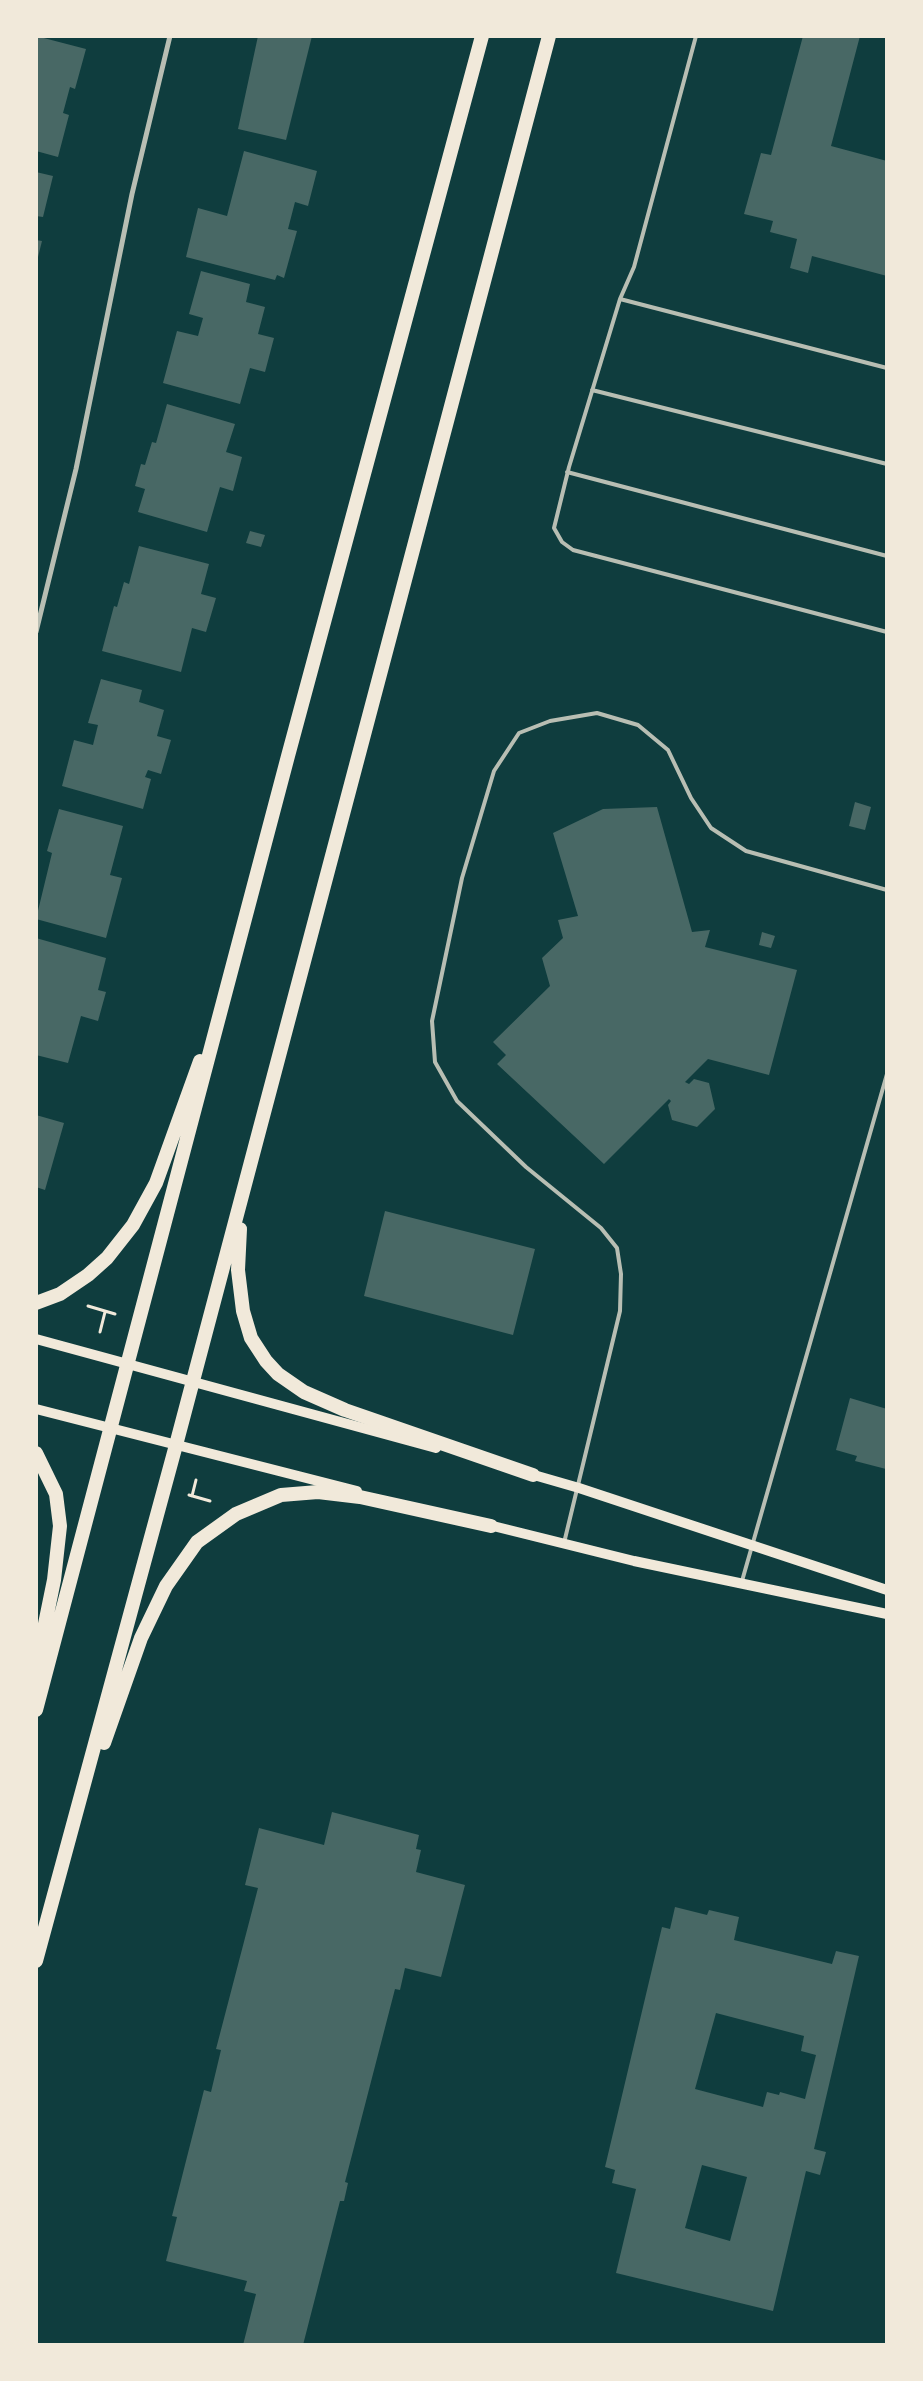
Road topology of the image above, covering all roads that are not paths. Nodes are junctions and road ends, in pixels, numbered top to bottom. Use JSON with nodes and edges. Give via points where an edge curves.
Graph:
{"nodes":[{"id":1,"x":170,"y":36,"type":"edge"},
{"id":2,"x":482,"y":36,"type":"edge"},
{"id":3,"x":549,"y":36,"type":"edge"},
{"id":4,"x":696,"y":36,"type":"edge"},
{"id":5,"x":620,"y":299,"type":"junction"},
{"id":6,"x":887,"y":368,"type":"edge"},
{"id":7,"x":592,"y":390,"type":"junction"},
{"id":8,"x":887,"y":464,"type":"edge"},
{"id":9,"x":567,"y":472,"type":"junction"},
{"id":10,"x":887,"y":556,"type":"edge"},
{"id":11,"x":36,"y":632,"type":"edge"},
{"id":12,"x":887,"y":632,"type":"edge"},
{"id":13,"x":887,"y":890,"type":"edge"},
{"id":14,"x":247,"y":917,"type":"junction"},
{"id":15,"x":275,"y":1069,"type":"junction"},
{"id":16,"x":887,"y":1074,"type":"edge"},
{"id":17,"x":36,"y":1303,"type":"edge"},
{"id":18,"x":36,"y":1339,"type":"edge"},
{"id":19,"x":129,"y":1363,"type":"junction"},
{"id":20,"x":193,"y":1380,"type":"junction"},
{"id":21,"x":36,"y":1409,"type":"edge"},
{"id":22,"x":112,"y":1429,"type":"junction"},
{"id":23,"x":176,"y":1445,"type":"junction"},
{"id":24,"x":36,"y":1454,"type":"edge"},
{"id":25,"x":533,"y":1475,"type":"junction"},
{"id":26,"x":579,"y":1488,"type":"junction"},
{"id":27,"x":491,"y":1526,"type":"junction"},
{"id":28,"x":564,"y":1545,"type":"junction"},
{"id":29,"x":751,"y":1545,"type":"junction"},
{"id":30,"x":741,"y":1583,"type":"junction"},
{"id":31,"x":887,"y":1590,"type":"edge"},
{"id":32,"x":887,"y":1614,"type":"edge"},
{"id":33,"x":36,"y":1668,"type":"edge"},
{"id":34,"x":36,"y":1710,"type":"edge"},
{"id":35,"x":40,"y":1946,"type":"junction"},
{"id":36,"x":36,"y":1961,"type":"edge"}],
"edges":[{"from":1,"to":11,"type":"street","via":[[132,194],[65,519]]},
{"from":2,"to":14,"type":"highway"},
{"from":3,"to":15,"type":"highway"},
{"from":4,"to":5,"type":"lane","via":[[634,267]]},
{"from":5,"to":6,"type":"lane"},
{"from":5,"to":7,"type":"lane"},
{"from":7,"to":8,"type":"lane"},
{"from":7,"to":9,"type":"lane"},
{"from":9,"to":10,"type":"lane"},
{"from":9,"to":12,"type":"lane","via":[[554,528],[562,542],[573,550]]},
{"from":13,"to":26,"type":"lane","via":[[746,850],[711,828],[691,798],[668,750],[638,725],[597,713],[550,721],[519,734],[494,771],[462,878],[432,1021],[435,1062],[457,1100],[526,1167],[601,1228],[617,1248],[622,1274],[620,1311]]},
{"from":14,"to":17,"type":"highway","via":[[190,1092],[156,1183],[142,1211],[98,1267],[71,1287]]},
{"from":14,"to":19,"type":"highway"},
{"from":15,"to":20,"type":"highway"},
{"from":15,"to":25,"type":"highway","via":[[238,1240],[243,1311],[256,1345],[278,1374],[313,1396],[366,1418]]},
{"from":16,"to":29,"type":"lane"},
{"from":18,"to":19,"type":"main road"},
{"from":19,"to":20,"type":"main road"},
{"from":19,"to":22,"type":"highway"},
{"from":20,"to":23,"type":"highway"},
{"from":20,"to":25,"type":"main road"},
{"from":21,"to":22,"type":"main road"},
{"from":22,"to":23,"type":"main road"},
{"from":22,"to":34,"type":"highway"},
{"from":23,"to":27,"type":"main road"},
{"from":23,"to":35,"type":"highway"},
{"from":24,"to":33,"type":"highway","via":[[56,1494],[60,1526],[54,1580]]},
{"from":25,"to":26,"type":"main road"},
{"from":26,"to":28,"type":"lane"},
{"from":26,"to":29,"type":"main road"},
{"from":27,"to":28,"type":"main road"},
{"from":27,"to":35,"type":"highway","via":[[360,1497],[308,1492],[281,1495],[252,1506],[204,1536],[166,1586],[141,1638],[97,1764]]},
{"from":28,"to":30,"type":"main road"},
{"from":29,"to":30,"type":"lane"},
{"from":29,"to":31,"type":"main road"},
{"from":30,"to":32,"type":"main road"},
{"from":35,"to":36,"type":"highway"}]}
